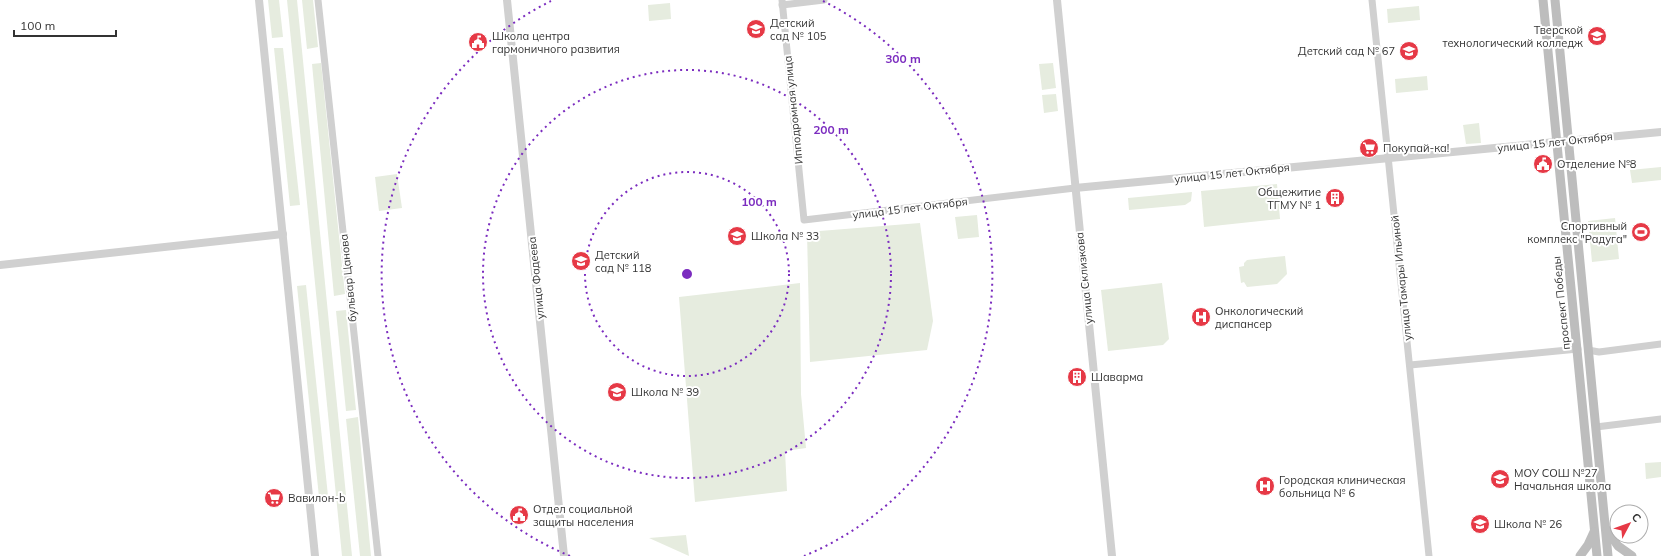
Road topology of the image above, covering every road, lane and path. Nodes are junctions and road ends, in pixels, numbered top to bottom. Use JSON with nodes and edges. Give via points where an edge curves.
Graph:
{"nodes":[{"id":1,"x":259,"y":0,"type":"edge"},
{"id":2,"x":318,"y":0,"type":"edge"},
{"id":3,"x":507,"y":0,"type":"edge"},
{"id":4,"x":824,"y":0,"type":"edge"},
{"id":5,"x":1057,"y":0,"type":"edge"},
{"id":6,"x":1372,"y":0,"type":"edge"},
{"id":7,"x":1543,"y":0,"type":"edge"},
{"id":8,"x":1555,"y":0,"type":"edge"},
{"id":9,"x":782,"y":2,"type":"edge"},
{"id":10,"x":1661,"y":132,"type":"edge"},
{"id":11,"x":1569,"y":140,"type":"junction"},
{"id":12,"x":1557,"y":142,"type":"junction"},
{"id":13,"x":1389,"y":158,"type":"junction"},
{"id":14,"x":1076,"y":188,"type":"junction"},
{"id":15,"x":804,"y":220,"type":"joint"},
{"id":16,"x":283,"y":234,"type":"junction"},
{"id":17,"x":0,"y":265,"type":"edge"},
{"id":18,"x":1661,"y":344,"type":"edge"},
{"id":19,"x":1578,"y":349,"type":"junction"},
{"id":20,"x":1588,"y":350,"type":"junction"},
{"id":21,"x":1410,"y":365,"type":"junction"},
{"id":22,"x":1661,"y":419,"type":"edge"},
{"id":23,"x":1596,"y":427,"type":"junction"},
{"id":24,"x":1605,"y":527,"type":"junction"},
{"id":25,"x":1595,"y":529,"type":"junction"},
{"id":26,"x":316,"y":556,"type":"edge"},
{"id":27,"x":378,"y":556,"type":"edge"},
{"id":28,"x":564,"y":556,"type":"edge"},
{"id":29,"x":1112,"y":556,"type":"edge"},
{"id":30,"x":1429,"y":556,"type":"edge"},
{"id":31,"x":1580,"y":556,"type":"edge"},
{"id":32,"x":1597,"y":556,"type":"edge"},
{"id":33,"x":1608,"y":556,"type":"edge"},
{"id":34,"x":1632,"y":556,"type":"edge"}],
"edges":[{"from":1,"to":16,"type":"street"},
{"from":2,"to":27,"type":"street","name":"бульвар Цанова"},
{"from":3,"to":28,"type":"street","name":"улица Фадеева"},
{"from":4,"to":9,"type":"street"},
{"from":5,"to":14,"type":"street","name":"улица Склизкова"},
{"from":6,"to":13,"type":"street","name":"улица Тамары Ильиной"},
{"from":7,"to":12,"type":"main road","name":"проспект Победы"},
{"from":8,"to":11,"type":"main road","name":"проспект Победы"},
{"from":9,"to":15,"type":"street","name":"Ипподромная улица"},
{"from":10,"to":11,"type":"street","name":"улица 15 лет Октября"},
{"from":11,"to":12,"type":"street","name":"улица 15 лет Октября"},
{"from":11,"to":20,"type":"main road","name":"проспект Победы"},
{"from":12,"to":13,"type":"street","name":"улица 15 лет Октября"},
{"from":12,"to":19,"type":"main road","name":"проспект Победы"},
{"from":13,"to":14,"type":"street","name":"улица 15 лет Октября"},
{"from":13,"to":21,"type":"street","name":"улица Тамары Ильиной"},
{"from":14,"to":15,"type":"street","name":"улица 15 лет Октября"},
{"from":14,"to":29,"type":"street","name":"улица Склизкова"},
{"from":16,"to":17,"type":"street"},
{"from":16,"to":26,"type":"street"},
{"from":18,"to":20,"type":"street","via":[[1599,352]]},
{"from":19,"to":21,"type":"street"},
{"from":19,"to":25,"type":"main road","name":"проспект Победы"},
{"from":20,"to":23,"type":"main road","name":"проспект Победы"},
{"from":21,"to":30,"type":"street","name":"улица Тамары Ильиной"},
{"from":22,"to":23,"type":"street"},
{"from":23,"to":24,"type":"main road","name":"проспект Победы"},
{"from":24,"to":33,"type":"main road","name":"проспект Победы"},
{"from":24,"to":34,"type":"main road","via":[[1614,542]]},
{"from":25,"to":31,"type":"main road"},
{"from":25,"to":32,"type":"main road","name":"проспект Победы"}]}
